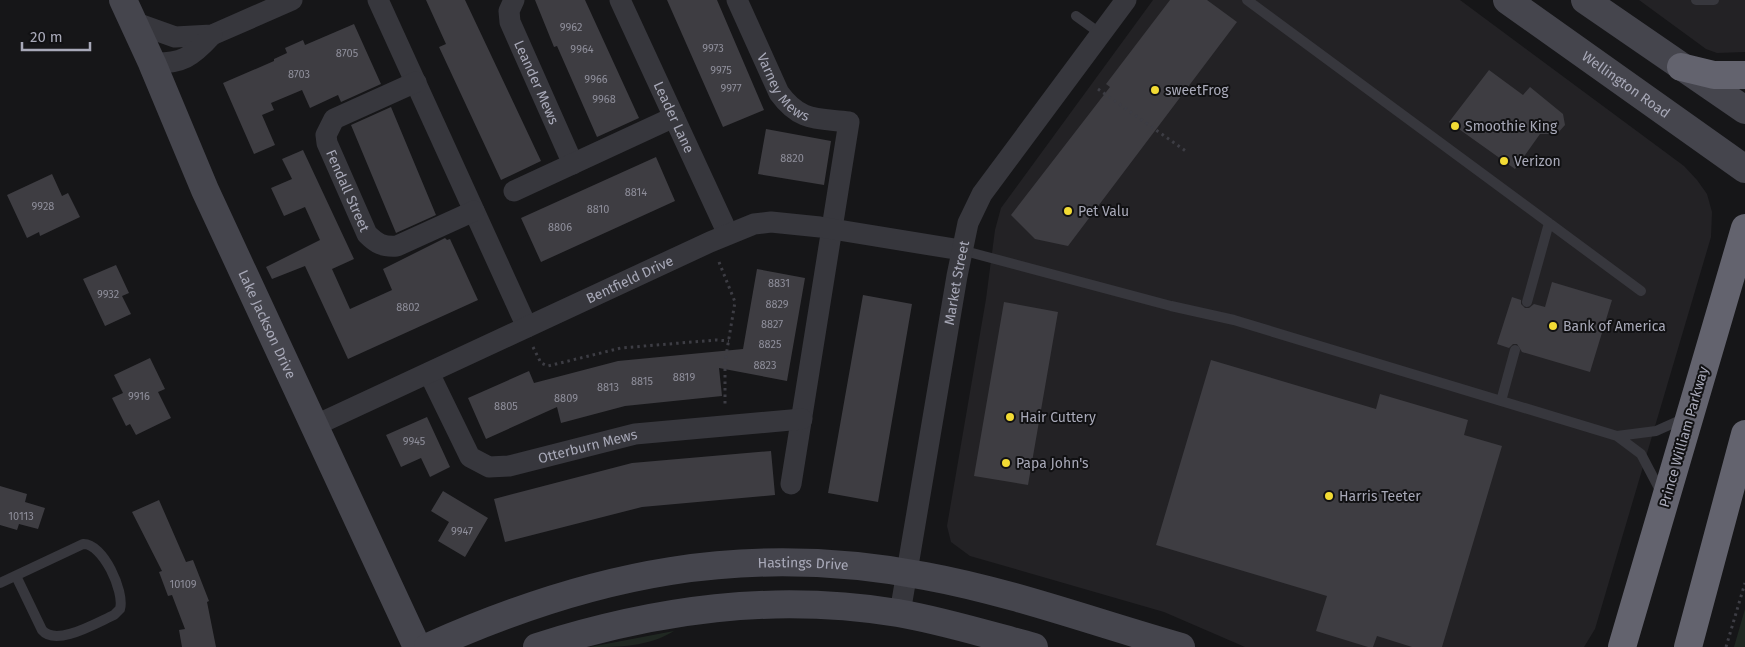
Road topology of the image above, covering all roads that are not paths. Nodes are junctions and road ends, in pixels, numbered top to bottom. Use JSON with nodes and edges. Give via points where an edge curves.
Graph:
{"nodes":[{"id":1,"x":292,"y":0,"type":"edge"},
{"id":2,"x":378,"y":0,"type":"edge"},
{"id":3,"x":514,"y":0,"type":"edge"},
{"id":4,"x":620,"y":0,"type":"edge"},
{"id":5,"x":737,"y":0,"type":"edge"},
{"id":6,"x":1126,"y":0,"type":"edge"},
{"id":7,"x":1247,"y":0,"type":"edge"},
{"id":8,"x":1507,"y":0,"type":"edge"},
{"id":9,"x":1585,"y":0,"type":"edge"},
{"id":10,"x":1696,"y":0,"type":"edge"},
{"id":11,"x":1714,"y":0,"type":"edge"},
{"id":12,"x":128,"y":11,"type":"edge"},
{"id":13,"x":1076,"y":16,"type":"dead end"},
{"id":14,"x":1101,"y":34,"type":"junction"},
{"id":15,"x":212,"y":35,"type":"junction"},
{"id":16,"x":152,"y":63,"type":"junction"},
{"id":17,"x":1681,"y":67,"type":"junction"},
{"id":18,"x":1745,"y":75,"type":"edge"},
{"id":19,"x":416,"y":82,"type":"junction"},
{"id":20,"x":1745,"y":110,"type":"edge"},
{"id":21,"x":674,"y":117,"type":"junction"},
{"id":22,"x":572,"y":164,"type":"junction"},
{"id":23,"x":1745,"y":170,"type":"edge"},
{"id":24,"x":514,"y":191,"type":"dead end"},
{"id":25,"x":474,"y":210,"type":"junction"},
{"id":26,"x":1549,"y":223,"type":"junction"},
{"id":27,"x":831,"y":228,"type":"junction"},
{"id":28,"x":1745,"y":228,"type":"edge"},
{"id":29,"x":719,"y":238,"type":"junction"},
{"id":30,"x":961,"y":250,"type":"junction"},
{"id":31,"x":1641,"y":291,"type":"dead end"},
{"id":32,"x":1528,"y":302,"type":"dead end"},
{"id":33,"x":525,"y":328,"type":"junction"},
{"id":34,"x":1514,"y":350,"type":"dead end"},
{"id":35,"x":429,"y":373,"type":"junction"},
{"id":36,"x":1501,"y":401,"type":"junction"},
{"id":37,"x":1690,"y":415,"type":"junction"},
{"id":38,"x":802,"y":418,"type":"junction"},
{"id":39,"x":314,"y":426,"type":"junction"},
{"id":40,"x":1745,"y":434,"type":"edge"},
{"id":41,"x":1616,"y":436,"type":"junction"},
{"id":42,"x":791,"y":484,"type":"dead end"},
{"id":43,"x":1665,"y":501,"type":"junction"},
{"id":44,"x":907,"y":573,"type":"junction"},
{"id":45,"x":16,"y":576,"type":"junction"},
{"id":46,"x":0,"y":583,"type":"edge"},
{"id":47,"x":900,"y":614,"type":"junction"},
{"id":48,"x":1620,"y":642,"type":"edge"},
{"id":49,"x":417,"y":647,"type":"edge"},
{"id":50,"x":428,"y":647,"type":"edge"},
{"id":51,"x":537,"y":647,"type":"edge"},
{"id":52,"x":1034,"y":647,"type":"edge"},
{"id":53,"x":1181,"y":647,"type":"edge"},
{"id":54,"x":1688,"y":647,"type":"edge"}],
"edges":[{"from":1,"to":15,"type":"street"},
{"from":2,"to":19,"type":"street"},
{"from":3,"to":22,"type":"street","name":"Leander Mews","via":[[509,11],[510,22]]},
{"from":4,"to":21,"type":"street","name":"Leader Lane"},
{"from":5,"to":27,"type":"street","name":"Varney Mews","via":[[779,93],[787,103],[806,116],[849,122]]},
{"from":6,"to":14,"type":"street","name":"Market Street"},
{"from":7,"to":26,"type":"lane"},
{"from":8,"to":23,"type":"street","name":"Wellington Road"},
{"from":9,"to":17,"type":"street"},
{"from":10,"to":11,"type":"lane"},
{"from":12,"to":15,"type":"street","via":[[175,37]]},
{"from":12,"to":16,"type":"street","name":"Lake Jackson Drive"},
{"from":13,"to":14,"type":"lane"},
{"from":14,"to":30,"type":"street","name":"Market Street","via":[[982,194],[968,223]]},
{"from":15,"to":16,"type":"street","via":[[198,50],[174,64]]},
{"from":16,"to":39,"type":"street","name":"Lake Jackson Drive","via":[[205,190]]},
{"from":17,"to":18,"type":"highway","via":[[1714,75]]},
{"from":17,"to":20,"type":"street"},
{"from":19,"to":25,"type":"street"},
{"from":19,"to":25,"type":"street","name":"Fendall Street","via":[[334,119],[326,134],[367,234],[385,247],[397,246]]},
{"from":21,"to":22,"type":"street"},
{"from":21,"to":29,"type":"street","name":"Leader Lane"},
{"from":22,"to":24,"type":"street"},
{"from":25,"to":33,"type":"street"},
{"from":26,"to":31,"type":"lane"},
{"from":26,"to":32,"type":"lane"},
{"from":27,"to":29,"type":"street","name":"Bentfield Drive","via":[[771,222],[754,224]]},
{"from":27,"to":30,"type":"street","name":"Bentfield Drive"},
{"from":27,"to":38,"type":"street"},
{"from":28,"to":37,"type":"highway","name":"Prince William Parkway"},
{"from":29,"to":33,"type":"street","name":"Bentfield Drive"},
{"from":30,"to":36,"type":"lane","via":[[1234,320]]},
{"from":30,"to":44,"type":"street","name":"Market Street"},
{"from":33,"to":35,"type":"street","name":"Bentfield Drive"},
{"from":34,"to":36,"type":"lane"},
{"from":35,"to":38,"type":"street","name":"Otterburn Mews","via":[[470,457],[489,467],[509,466],[635,434]]},
{"from":35,"to":39,"type":"street","name":"Bentfield Drive"},
{"from":36,"to":41,"type":"lane"},
{"from":37,"to":41,"type":"lane","via":[[1656,431]]},
{"from":37,"to":43,"type":"highway","name":"Prince William Parkway"},
{"from":38,"to":42,"type":"street"},
{"from":39,"to":49,"type":"street","name":"Lake Jackson Drive"},
{"from":40,"to":54,"type":"highway"},
{"from":41,"to":43,"type":"lane","via":[[1641,454]]},
{"from":43,"to":48,"type":"highway","name":"Prince William Parkway"},
{"from":44,"to":47,"type":"street","name":"Market Street"},
{"from":44,"to":50,"type":"street","name":"Hastings Drive","via":[[807,562],[688,567],[624,578],[558,596],[481,623]]},
{"from":44,"to":53,"type":"street","name":"Hastings Drive","via":[[991,590]]},
{"from":45,"to":45,"type":"lane","via":[[89,544],[101,552],[121,594],[120,609],[114,615],[64,638],[51,638],[42,630]]},
{"from":45,"to":46,"type":"lane"},
{"from":47,"to":51,"type":"street","via":[[811,604],[742,604],[590,630]]},
{"from":47,"to":52,"type":"street"}]}
